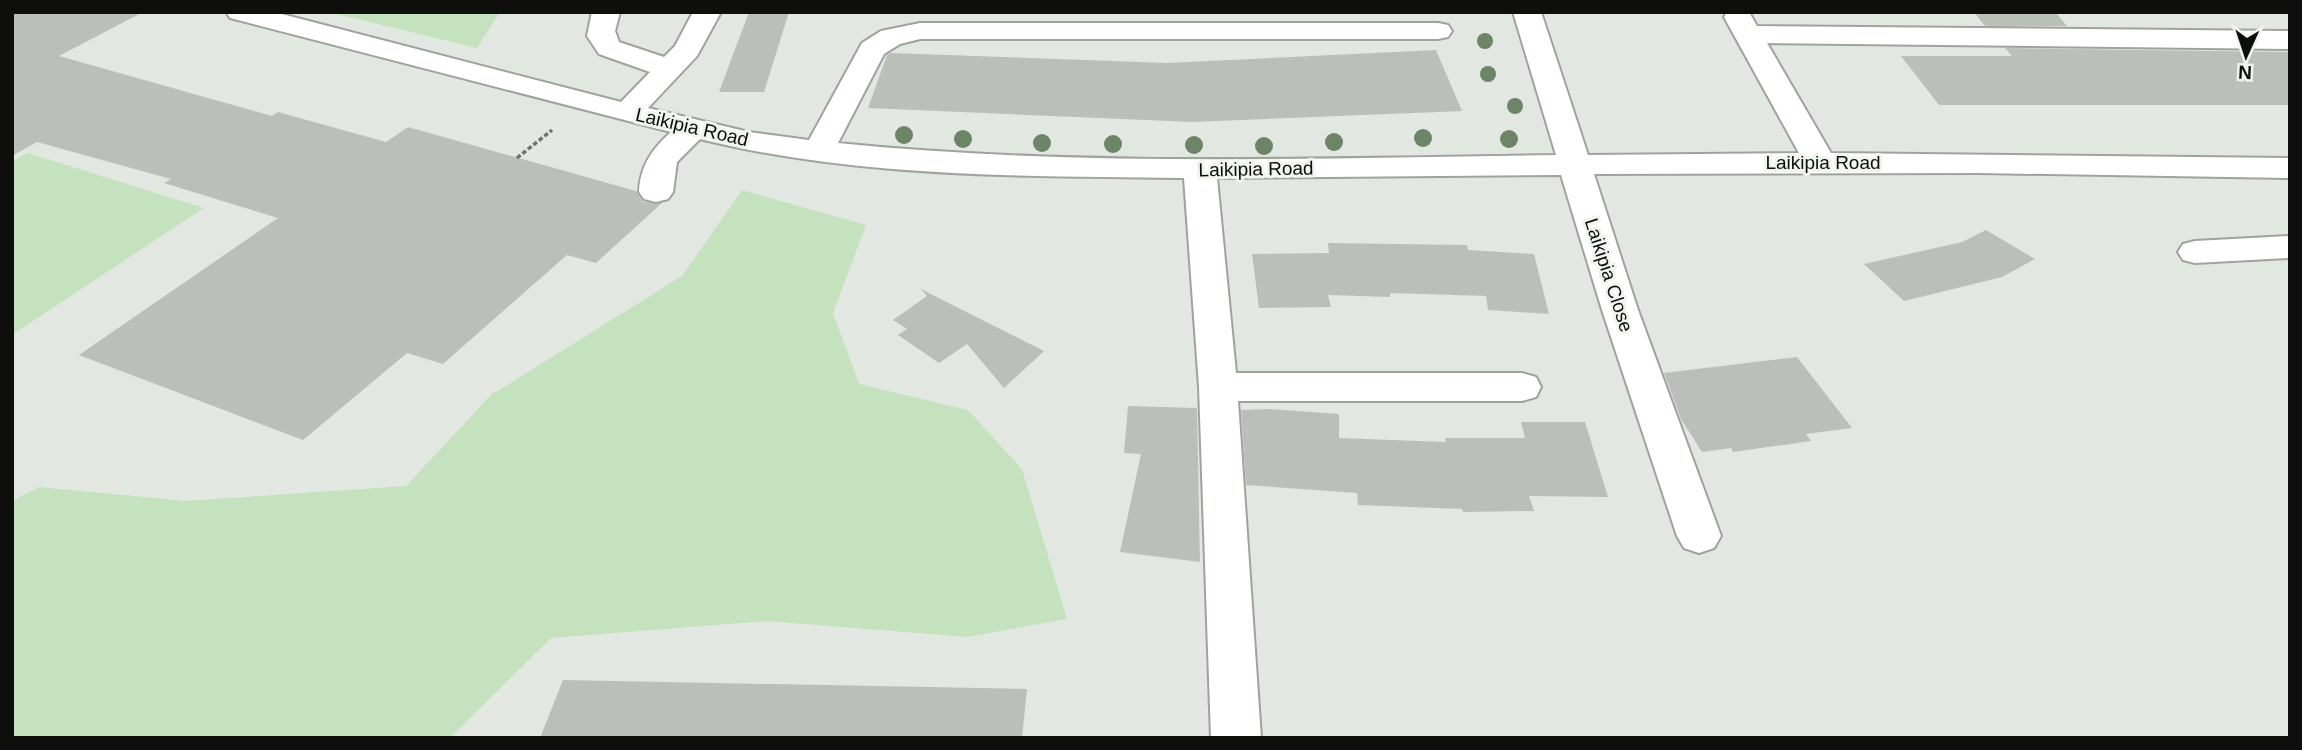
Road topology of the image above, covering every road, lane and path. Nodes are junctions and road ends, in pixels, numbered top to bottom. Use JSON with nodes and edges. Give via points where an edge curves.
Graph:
{"nodes":[{"id":1,"x":240,"y":12,"type":"edge"},
{"id":2,"x":606,"y":12,"type":"edge"},
{"id":3,"x":707,"y":12,"type":"edge"},
{"id":4,"x":1527,"y":12,"type":"edge"},
{"id":5,"x":1741,"y":23,"type":"edge"},
{"id":6,"x":1437,"y":31,"type":"dead end"},
{"id":7,"x":2290,"y":40,"type":"edge"},
{"id":8,"x":668,"y":68,"type":"junction"},
{"id":9,"x":628,"y":112,"type":"junction"},
{"id":10,"x":694,"y":128,"type":"junction"},
{"id":11,"x":819,"y":150,"type":"junction"},
{"id":12,"x":1819,"y":161,"type":"junction"},
{"id":13,"x":1573,"y":165,"type":"junction"},
{"id":14,"x":2290,"y":168,"type":"edge"},
{"id":15,"x":1200,"y":170,"type":"junction"},
{"id":16,"x":656,"y":192,"type":"dead end"},
{"id":17,"x":2290,"y":247,"type":"edge"},
{"id":18,"x":2195,"y":252,"type":"dead end"},
{"id":19,"x":1218,"y":387,"type":"junction"},
{"id":20,"x":1522,"y":387,"type":"dead end"},
{"id":21,"x":1699,"y":536,"type":"dead end"},
{"id":22,"x":1236,"y":738,"type":"edge"}],
"edges":[{"from":1,"to":9,"type":"street","name":"Laikipia Road"},
{"from":2,"to":8,"type":"street","via":[[600,33],[609,48]]},
{"from":3,"to":8,"type":"street","via":[[694,40]]},
{"from":4,"to":13,"type":"street","name":"Laikipia Close"},
{"from":5,"to":7,"type":"street"},
{"from":5,"to":12,"type":"street"},
{"from":6,"to":11,"type":"street","via":[[920,31],[891,37],[872,49]]},
{"from":8,"to":9,"type":"street"},
{"from":9,"to":10,"type":"street","name":"Laikipia Road"},
{"from":10,"to":11,"type":"street","name":"Laikipia Road"},
{"from":10,"to":16,"type":"street","via":[[659,162]]},
{"from":11,"to":15,"type":"street","name":"Laikipia Road","via":[[930,161]]},
{"from":12,"to":13,"type":"street","name":"Laikipia Road"},
{"from":12,"to":14,"type":"street","name":"Laikipia Road"},
{"from":13,"to":15,"type":"street","name":"Laikipia Road"},
{"from":13,"to":21,"type":"street","name":"Laikipia Close"},
{"from":15,"to":19,"type":"street"},
{"from":17,"to":18,"type":"street"},
{"from":19,"to":20,"type":"street"},
{"from":19,"to":22,"type":"street"}]}
